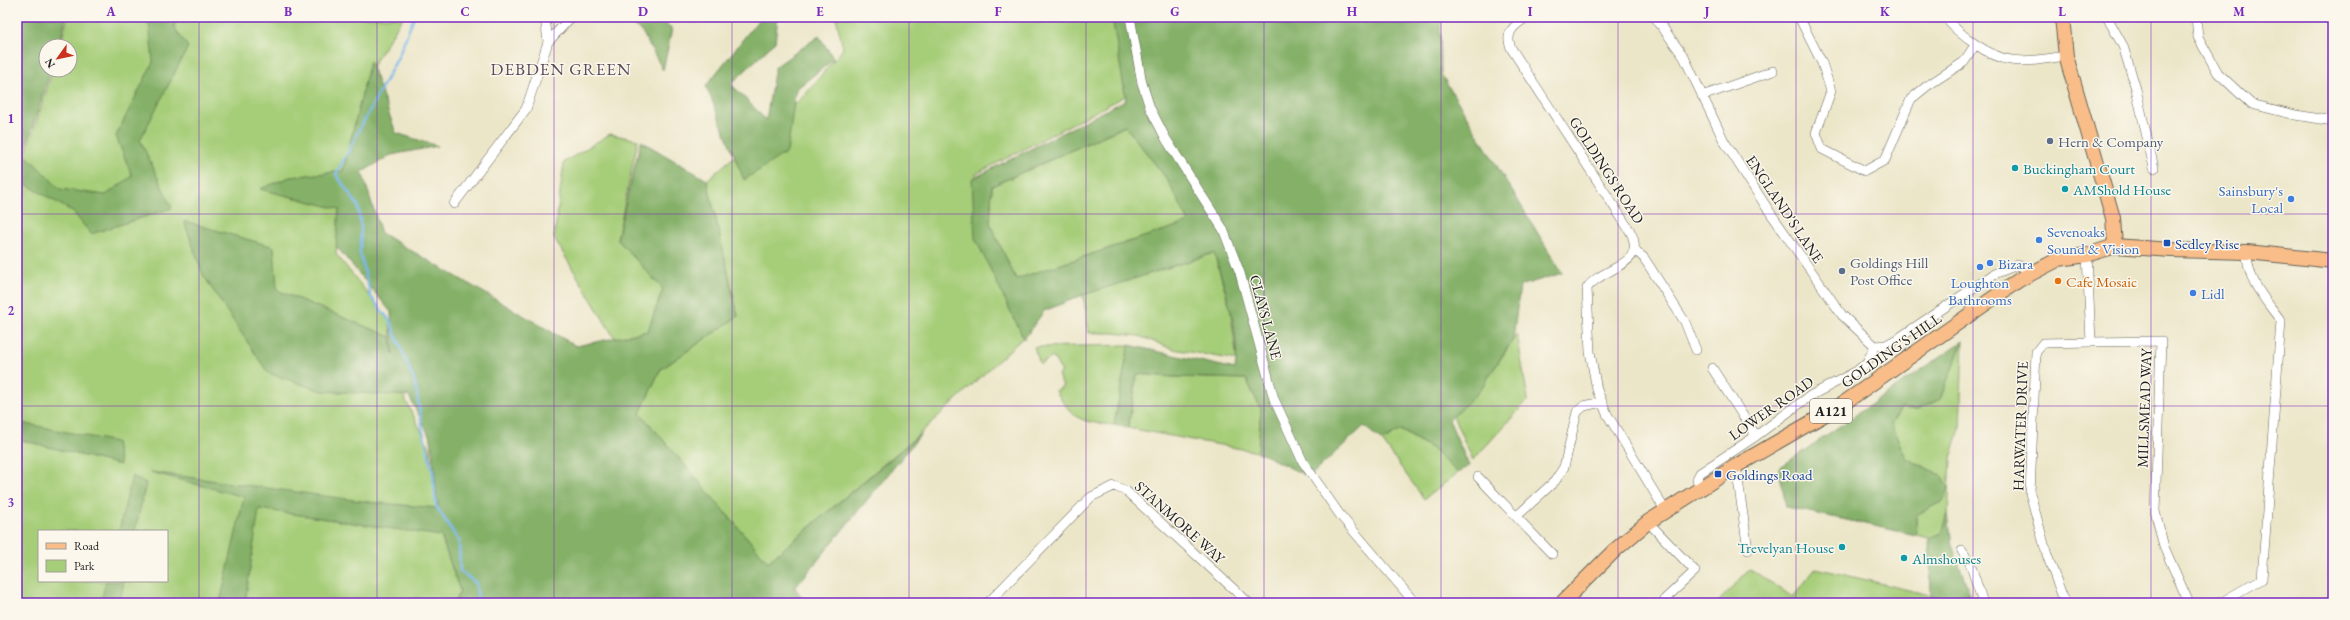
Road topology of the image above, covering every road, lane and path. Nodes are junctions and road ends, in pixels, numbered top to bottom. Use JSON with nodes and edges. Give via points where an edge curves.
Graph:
{"nodes":[{"id":1,"x":545,"y":17,"type":"edge"},
{"id":2,"x":572,"y":17,"type":"edge"},
{"id":3,"x":1130,"y":17,"type":"edge"},
{"id":4,"x":1527,"y":17,"type":"edge"},
{"id":5,"x":1655,"y":17,"type":"edge"},
{"id":6,"x":1799,"y":17,"type":"edge"},
{"id":7,"x":1945,"y":17,"type":"edge"},
{"id":8,"x":2062,"y":17,"type":"edge"},
{"id":9,"x":2107,"y":17,"type":"edge"},
{"id":10,"x":2196,"y":17,"type":"edge"},
{"id":11,"x":548,"y":42,"type":"junction"},
{"id":12,"x":1975,"y":45,"type":"junction"},
{"id":13,"x":2066,"y":56,"type":"junction"},
{"id":14,"x":1773,"y":71,"type":"dead end"},
{"id":15,"x":1702,"y":96,"type":"junction"},
{"id":16,"x":2333,"y":120,"type":"edge"},
{"id":17,"x":2154,"y":168,"type":"dead end"},
{"id":18,"x":454,"y":204,"type":"dead end"},
{"id":19,"x":2115,"y":246,"type":"junction"},
{"id":20,"x":1635,"y":250,"type":"junction"},
{"id":21,"x":2247,"y":252,"type":"junction"},
{"id":22,"x":2087,"y":255,"type":"junction"},
{"id":23,"x":2333,"y":261,"type":"edge"},
{"id":24,"x":2029,"y":274,"type":"junction"},
{"id":25,"x":2092,"y":342,"type":"junction"},
{"id":26,"x":1875,"y":346,"type":"junction"},
{"id":27,"x":1696,"y":350,"type":"dead end"},
{"id":28,"x":1712,"y":368,"type":"dead end"},
{"id":29,"x":1602,"y":402,"type":"junction"},
{"id":30,"x":1756,"y":436,"type":"junction"},
{"id":31,"x":1736,"y":466,"type":"junction"},
{"id":32,"x":1478,"y":477,"type":"dead end"},
{"id":33,"x":1699,"y":489,"type":"junction"},
{"id":34,"x":1666,"y":510,"type":"junction"},
{"id":35,"x":1517,"y":516,"type":"junction"},
{"id":36,"x":1648,"y":522,"type":"junction"},
{"id":37,"x":1748,"y":550,"type":"dead end"},
{"id":38,"x":1962,"y":552,"type":"dead end"},
{"id":39,"x":1552,"y":554,"type":"dead end"},
{"id":40,"x":1664,"y":599,"type":"dead end"},
{"id":41,"x":988,"y":603,"type":"edge"},
{"id":42,"x":1249,"y":603,"type":"edge"},
{"id":43,"x":1415,"y":603,"type":"edge"},
{"id":44,"x":1562,"y":603,"type":"edge"},
{"id":45,"x":1983,"y":603,"type":"edge"},
{"id":46,"x":2065,"y":603,"type":"edge"},
{"id":47,"x":2189,"y":603,"type":"edge"},
{"id":48,"x":2220,"y":603,"type":"edge"}],
"edges":[{"from":1,"to":11,"type":"street"},
{"from":2,"to":11,"type":"street"},
{"from":3,"to":43,"type":"street","name":"CLAYS LANE","via":[[1142,83],[1150,108],[1166,139],[1223,229],[1240,273],[1274,400],[1303,462],[1340,515]]},
{"from":4,"to":20,"type":"street","name":"GOLDINGS ROAD","via":[[1509,32],[1511,48],[1630,230],[1636,245]]},
{"from":5,"to":15,"type":"street","name":"ENGLAND'S LANE","via":[[1684,57]]},
{"from":6,"to":12,"type":"street","via":[[1822,63],[1831,91],[1816,133],[1822,149],[1865,171],[1885,160],[1911,100],[1927,86],[1964,62]]},
{"from":7,"to":12,"type":"street"},
{"from":8,"to":13,"type":"main road"},
{"from":9,"to":17,"type":"street","via":[[2123,46]]},
{"from":10,"to":16,"type":"street","via":[[2198,37],[2218,74],[2251,104],[2296,115]]},
{"from":11,"to":18,"type":"street","via":[[526,109]]},
{"from":12,"to":13,"type":"street","via":[[2010,60]]},
{"from":13,"to":19,"type":"main road","via":[[2113,218]]},
{"from":14,"to":15,"type":"street"},
{"from":15,"to":26,"type":"street","name":"ENGLAND'S LANE","via":[[1732,155],[1816,280],[1842,315]]},
{"from":19,"to":21,"type":"main road","number":"A121"},
{"from":19,"to":22,"type":"main road","name":"GOLDING'S HILL","number":"A121"},
{"from":20,"to":27,"type":"street","via":[[1644,258],[1685,322]]},
{"from":20,"to":29,"type":"street","via":[[1627,260],[1587,288],[1590,352]]},
{"from":21,"to":23,"type":"main road","number":"A121"},
{"from":21,"to":48,"type":"street","via":[[2249,271],[2255,287],[2282,321],[2262,579]]},
{"from":22,"to":24,"type":"main road","name":"GOLDING'S HILL","number":"A121","via":[[2059,259]]},
{"from":22,"to":25,"type":"street"},
{"from":24,"to":26,"type":"street","via":[[2026,268],[2017,265],[1994,274],[1899,338],[1886,345]]},
{"from":24,"to":31,"type":"main road","name":"GOLDING'S HILL","number":"A121","via":[[1840,405]]},
{"from":25,"to":46,"type":"street","name":"HARWATER DRIVE","via":[[2043,343],[2036,352],[2030,493],[2047,555]]},
{"from":25,"to":47,"type":"street","name":"MILLSMEAD WAY","via":[[2161,340],[2154,511],[2164,547]]},
{"from":26,"to":30,"type":"street","name":"LOWER ROAD","via":[[1867,362],[1857,371],[1810,396]]},
{"from":28,"to":30,"type":"street"},
{"from":29,"to":34,"type":"street"},
{"from":29,"to":35,"type":"street","via":[[1584,406],[1577,412],[1564,467],[1555,481]]},
{"from":30,"to":33,"type":"street","name":"LOWER ROAD","via":[[1700,473],[1697,479]]},
{"from":31,"to":33,"type":"main road","name":"GOLDING'S HILL","number":"A121"},
{"from":31,"to":37,"type":"street"},
{"from":32,"to":35,"type":"street"},
{"from":33,"to":34,"type":"main road","name":"GOLDING'S HILL","number":"A121"},
{"from":34,"to":36,"type":"main road","name":"GOLDING'S HILL","number":"A121"},
{"from":35,"to":39,"type":"street"},
{"from":36,"to":40,"type":"street","via":[[1695,571]]},
{"from":36,"to":44,"type":"main road","name":"GOLDING'S HILL","number":"A121","via":[[1615,550]]},
{"from":38,"to":45,"type":"street","via":[[1970,563]]},
{"from":41,"to":42,"type":"street","name":"STANMORE WAY","via":[[1091,497],[1114,486],[1126,491]]}]}
